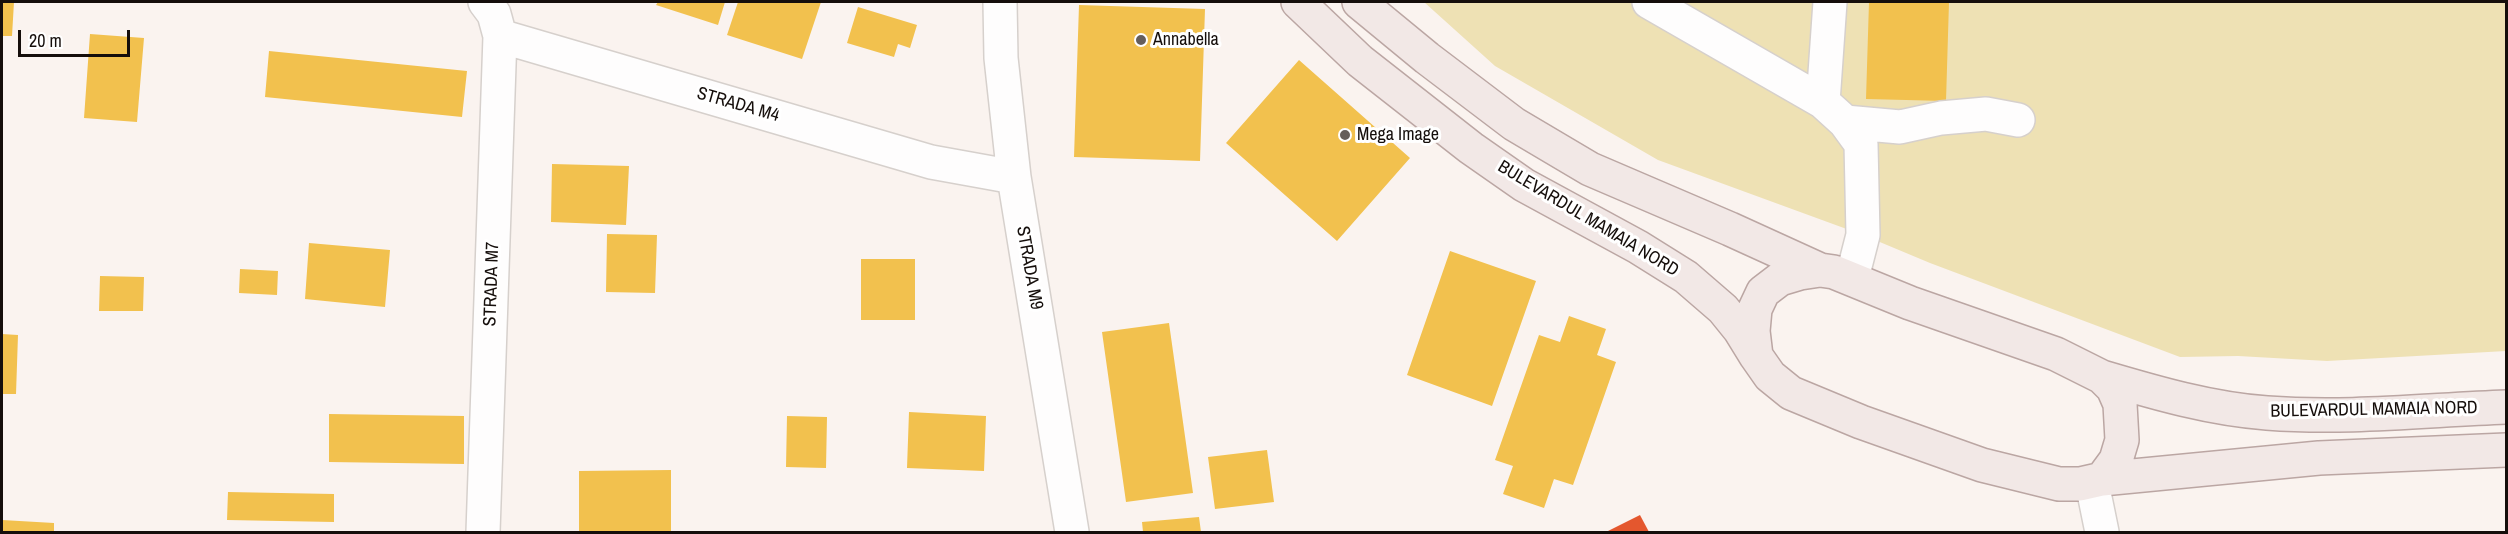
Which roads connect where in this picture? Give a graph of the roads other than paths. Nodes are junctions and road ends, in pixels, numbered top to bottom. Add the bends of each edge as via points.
1 (485, 2) edge
2 (1000, 2) edge
3 (1298, 2) edge
4 (1359, 2) edge
5 (1649, 2) edge
6 (1830, 2) edge
7 (500, 36) junction
8 (1834, 112) junction
9 (2018, 120) dead end
10 (1014, 177) junction
11 (1820, 270) junction
12 (1852, 278) junction
13 (1756, 356) junction
14 (2102, 377) junction
15 (2506, 407) edge
16 (2506, 450) edge
17 (2097, 481) junction
18 (483, 532) edge
19 (1072, 532) edge
20 (2102, 532) edge

1 - 7 street via 494,14
2 - 10 street, STRADA M9 via 1001,58
3 - 13 main road, BULEVARDUL MAMAIA NORD via 1360,61 1480,154 1524,185 1686,278 1723,309
4 - 11 main road via 1514,124 1590,170
5 - 8 street
6 - 8 street
7 - 10 street, STRADA M4 via 931,162
7 - 18 street, STRADA M7
8 - 9 street via 1900,128 1941,118 1986,114
8 - 12 street via 1861,144 1863,235
10 - 19 street, STRADA M9
11 - 12 main road, BULEVARDUL MAMAIA NORD
11 - 13 main road via 1780,279 1763,292 1755,309
12 - 14 main road, BULEVARDUL MAMAIA NORD via 1910,303 2056,354
13 - 17 main road, BULEVARDUL MAMAIA NORD via 1770,376 1791,393 1861,422 2026,477 2059,484
14 - 15 main road, BULEVARDUL MAMAIA NORD via 2217,407 2268,413
14 - 17 main road via 2113,388 2120,404 2122,440 2116,460
16 - 17 main road via 2319,458
17 - 20 street

